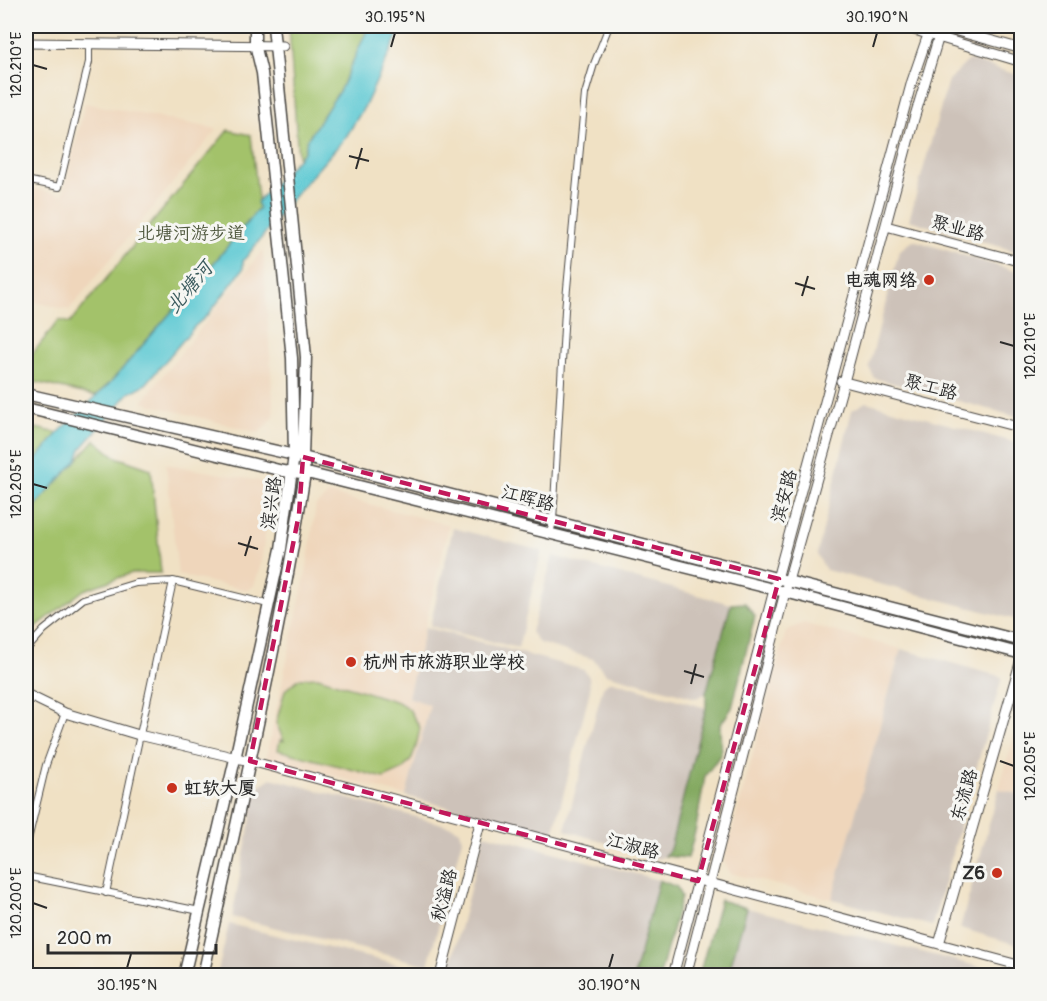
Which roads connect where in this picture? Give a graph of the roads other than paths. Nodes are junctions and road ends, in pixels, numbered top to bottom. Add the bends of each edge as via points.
1 (255, 26) edge
2 (273, 26) edge
3 (609, 26) edge
4 (902, 26) edge
5 (936, 29) edge
6 (26, 43) edge
7 (89, 43) junction
8 (255, 44) junction
9 (279, 46) junction
10 (1022, 50) edge
11 (1022, 62) edge
12 (26, 180) edge
13 (886, 226) junction
14 (1022, 262) edge
15 (832, 379) junction
16 (844, 381) junction
17 (26, 394) edge
18 (26, 408) edge
19 (1022, 428) edge
20 (299, 456) junction
21 (292, 472) junction
22 (305, 473) junction
23 (553, 521) junction
24 (550, 534) junction
25 (784, 579) junction
26 (173, 581) junction
27 (780, 591) junction
28 (268, 604) junction
29 (1022, 641) edge
30 (26, 650) edge
31 (1022, 655) edge
32 (26, 694) edge
33 (65, 713) junction
34 (139, 735) junction
35 (235, 759) junction
36 (250, 761) junction
37 (480, 823) junction
38 (26, 848) edge
39 (26, 876) edge
40 (698, 880) junction
41 (711, 883) junction
42 (106, 893) junction
43 (200, 911) junction
44 (939, 944) junction
45 (1022, 966) edge
46 (184, 975) edge
47 (203, 975) edge
48 (440, 975) edge
49 (673, 975) edge
50 (686, 975) edge

1 - 8 main road, 滨兴路
2 - 9 main road, 滨兴路
3 - 23 street via 585,94 565,310
4 - 5 main road
5 - 10 main road
5 - 11 main road
5 - 13 main road, 滨安路
5 - 15 main road, 滨安路 via 909,91
6 - 7 main road
7 - 8 main road
7 - 12 street via 89,62 59,187
8 - 9 main road
8 - 20 main road, 滨兴路 via 262,73
9 - 20 main road, 滨兴路 via 277,72 306,357
13 - 14 main road, 聚业路
13 - 16 main road, 滨安路
15 - 16 main road, 聚工路
15 - 25 main road, 滨安路
16 - 19 main road, 聚工路
16 - 25 main road, 滨安路
17 - 20 main road, 江晖路
18 - 21 main road, 江晖路
20 - 21 main road, 滨兴路
20 - 22 main road, 滨兴路
20 - 23 main road, 江晖路
21 - 22 main road, 江晖路
21 - 28 main road, 滨兴路
22 - 24 main road, 江晖路
22 - 36 main road, 滨兴路
23 - 24 street
23 - 25 main road, 江晖路
24 - 27 main road, 江晖路
25 - 27 main road, 滨安路
25 - 29 main road, 江晖路
26 - 28 street
26 - 30 street via 136,583 83,599
26 - 34 street
27 - 31 main road, 江晖路
27 - 40 main road, 滨安路
27 - 41 main road, 滨安路
28 - 35 main road, 滨兴路
31 - 44 main road, 东流路
32 - 33 main road, 江淑路
33 - 34 main road, 江淑路
33 - 38 street via 46,765
34 - 35 main road, 江淑路
34 - 42 street
35 - 36 main road, 江淑路
35 - 43 main road, 滨兴路
36 - 37 main road, 江淑路
36 - 47 main road, 滨兴路
37 - 40 main road, 江淑路
37 - 48 main road, 秋溢路
39 - 42 street
40 - 41 main road, 江淑路
40 - 49 main road, 滨安路
41 - 44 main road, 江淑路
41 - 50 main road, 滨安路
42 - 43 street
43 - 46 main road, 滨兴路
44 - 45 main road, 江淑路

